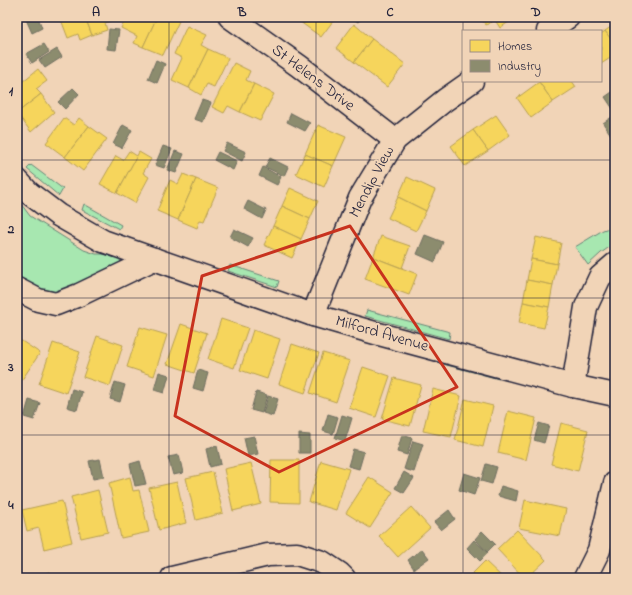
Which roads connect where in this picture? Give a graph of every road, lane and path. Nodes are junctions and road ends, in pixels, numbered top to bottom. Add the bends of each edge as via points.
1 (230, 17) edge
2 (471, 82) edge
3 (395, 140) junction
4 (17, 180) edge
5 (154, 259) junction
6 (615, 264) edge
7 (17, 289) edge
8 (313, 314) junction
9 (574, 386) junction
10 (615, 395) edge
11 (615, 483) edge
12 (172, 578) edge
13 (344, 578) edge
14 (585, 578) edge

1 - 3 street, St Helens Drive via 300,66
2 - 3 street, Mendip View
3 - 8 street, Mendip View via 360,198
4 - 5 street, Milford Avenue via 29,193 58,215 103,241
5 - 7 street via 56,304 38,300
5 - 8 street, Milford Avenue
6 - 9 street via 600,277 586,307
8 - 9 street, Milford Avenue via 382,336
9 - 10 street, Milford Avenue
11 - 14 street via 599,550
12 - 13 street via 268,555 297,554 322,562

